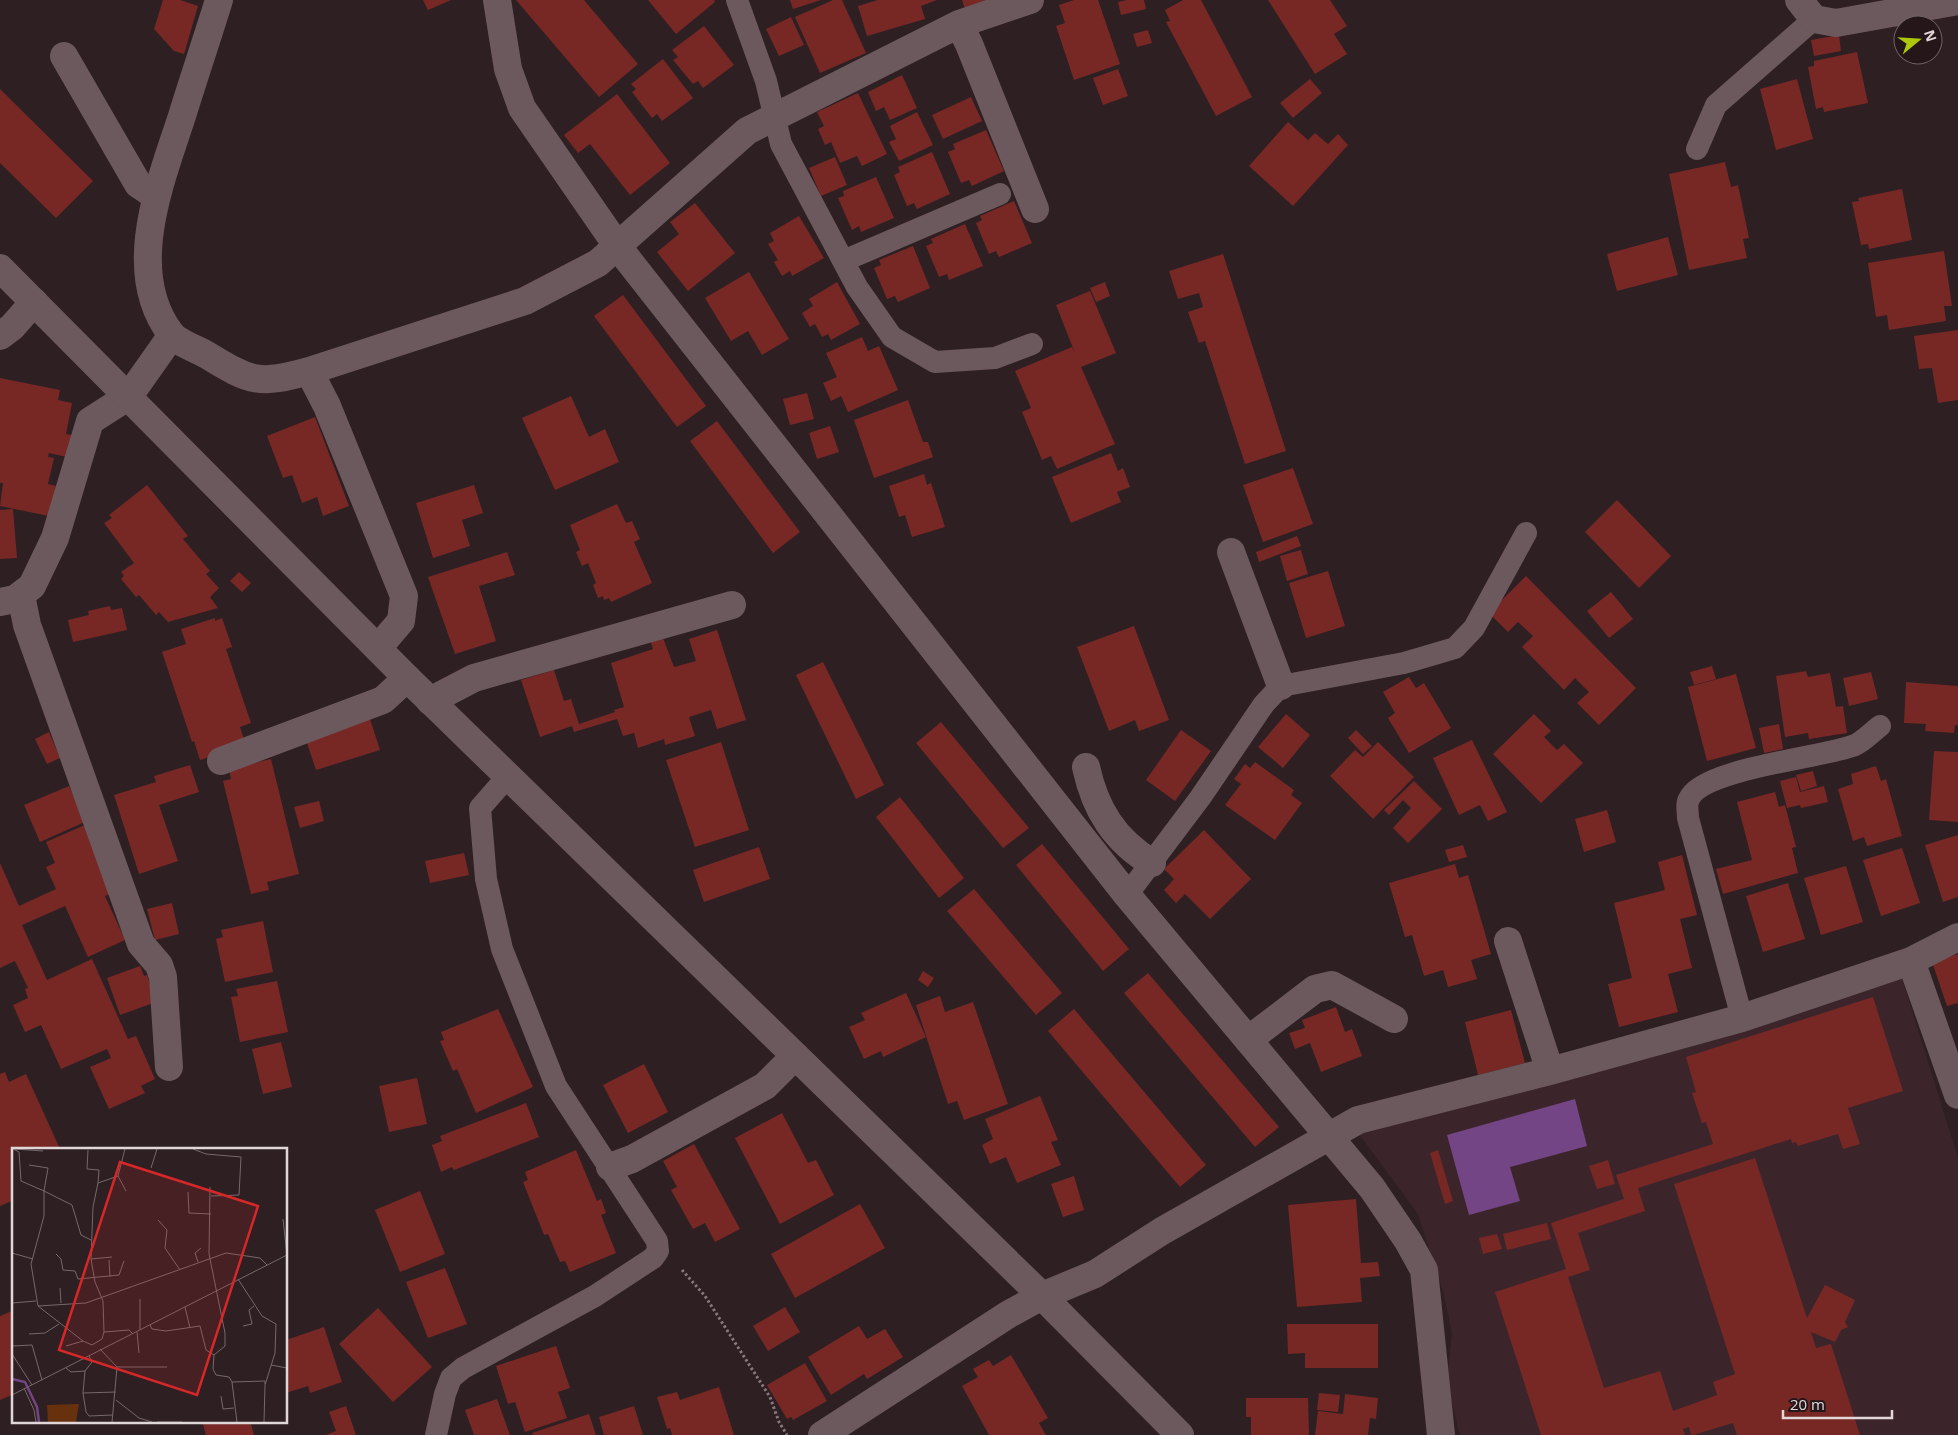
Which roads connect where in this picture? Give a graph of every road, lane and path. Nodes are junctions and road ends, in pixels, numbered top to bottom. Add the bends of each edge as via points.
1 (219, 0) edge
2 (497, 0) edge
3 (737, 0) edge
4 (1030, 0) edge
5 (1958, 1) edge
6 (1806, 10) edge
7 (958, 24) junction
8 (64, 56) dead end
9 (773, 118) junction
10 (1697, 149) dead end
11 (1000, 194) dead end
12 (156, 196) junction
13 (1035, 209) dead end
14 (618, 247) junction
15 (843, 261) junction
16 (0, 268) edge
17 (34, 302) junction
18 (172, 335) junction
19 (0, 336) edge
20 (1032, 344) dead end
21 (310, 372) junction
22 (128, 396) junction
23 (1526, 532) dead end
24 (1231, 552) dead end
25 (10, 598) edge
26 (732, 605) dead end
27 (378, 648) junction
28 (407, 678) junction
29 (1281, 686) junction
30 (430, 701) junction
31 (1880, 726) dead end
32 (221, 761) dead end
33 (1086, 767) dead end
34 (508, 776) junction
35 (1152, 863) junction
36 (1127, 895) junction
37 (1958, 937) edge
38 (1508, 941) dead end
39 (1911, 961) junction
40 (1742, 1018) junction
41 (1394, 1019) dead end
42 (1248, 1040) junction
43 (795, 1056) junction
44 (169, 1066) dead end
45 (1550, 1071) junction
46 (1958, 1095) edge
47 (1327, 1136) junction
48 (610, 1166) junction
49 (658, 1251) junction
50 (1042, 1296) junction
51 (436, 1435) edge
52 (787, 1435) edge
53 (822, 1435) edge
54 (1180, 1435) edge
55 (1441, 1435) edge

1 - 12 street
2 - 14 street via 508,69 522,108
3 - 9 lane via 766,82
4 - 7 street
5 - 6 street via 1836,22
6 - 10 lane via 1716,105
7 - 9 street
7 - 13 street
8 - 12 street via 138,184
9 - 14 street via 747,131
9 - 15 lane via 781,144
11 - 15 lane
12 - 18 street via 148,253 152,298
14 - 21 street via 598,263 525,301
14 - 36 street
15 - 20 lane via 892,337 935,362 995,358
16 - 17 street
17 - 19 street
17 - 22 street
18 - 21 street via 253,380 280,380
18 - 22 street
21 - 27 street via 327,406 404,596 401,621
22 - 25 street via 90,421 55,538 32,586
22 - 27 street
23 - 29 lane via 1474,628 1455,648 1404,663
24 - 29 street
25 - 44 street via 27,625 141,944 159,965 164,978
26 - 30 street via 474,678
27 - 28 street
28 - 30 street
28 - 32 street via 383,700
29 - 35 lane via 1264,704
30 - 34 street
31 - 40 lane via 1858,744 1841,750 1712,780 1688,799 1688,818
33 - 35 street via 1101,813 1133,852
34 - 43 street
34 - 48 lane via 480,808 486,879 502,949 556,1086
35 - 36 lane
36 - 42 street
37 - 39 street
38 - 45 street
39 - 40 street
39 - 46 street
40 - 45 street
41 - 42 street via 1332,985 1315,989
42 - 47 street
43 - 48 street via 765,1086 632,1159
43 - 50 street
45 - 47 street via 1358,1120
47 - 50 street via 1162,1231 1095,1274
47 - 55 street via 1372,1188 1424,1270
48 - 49 lane via 657,1241
49 - 51 lane via 653,1258 595,1296 463,1368 451,1378
49 - 52 path via 684,1272 705,1296 770,1397
50 - 53 street
50 - 54 street

